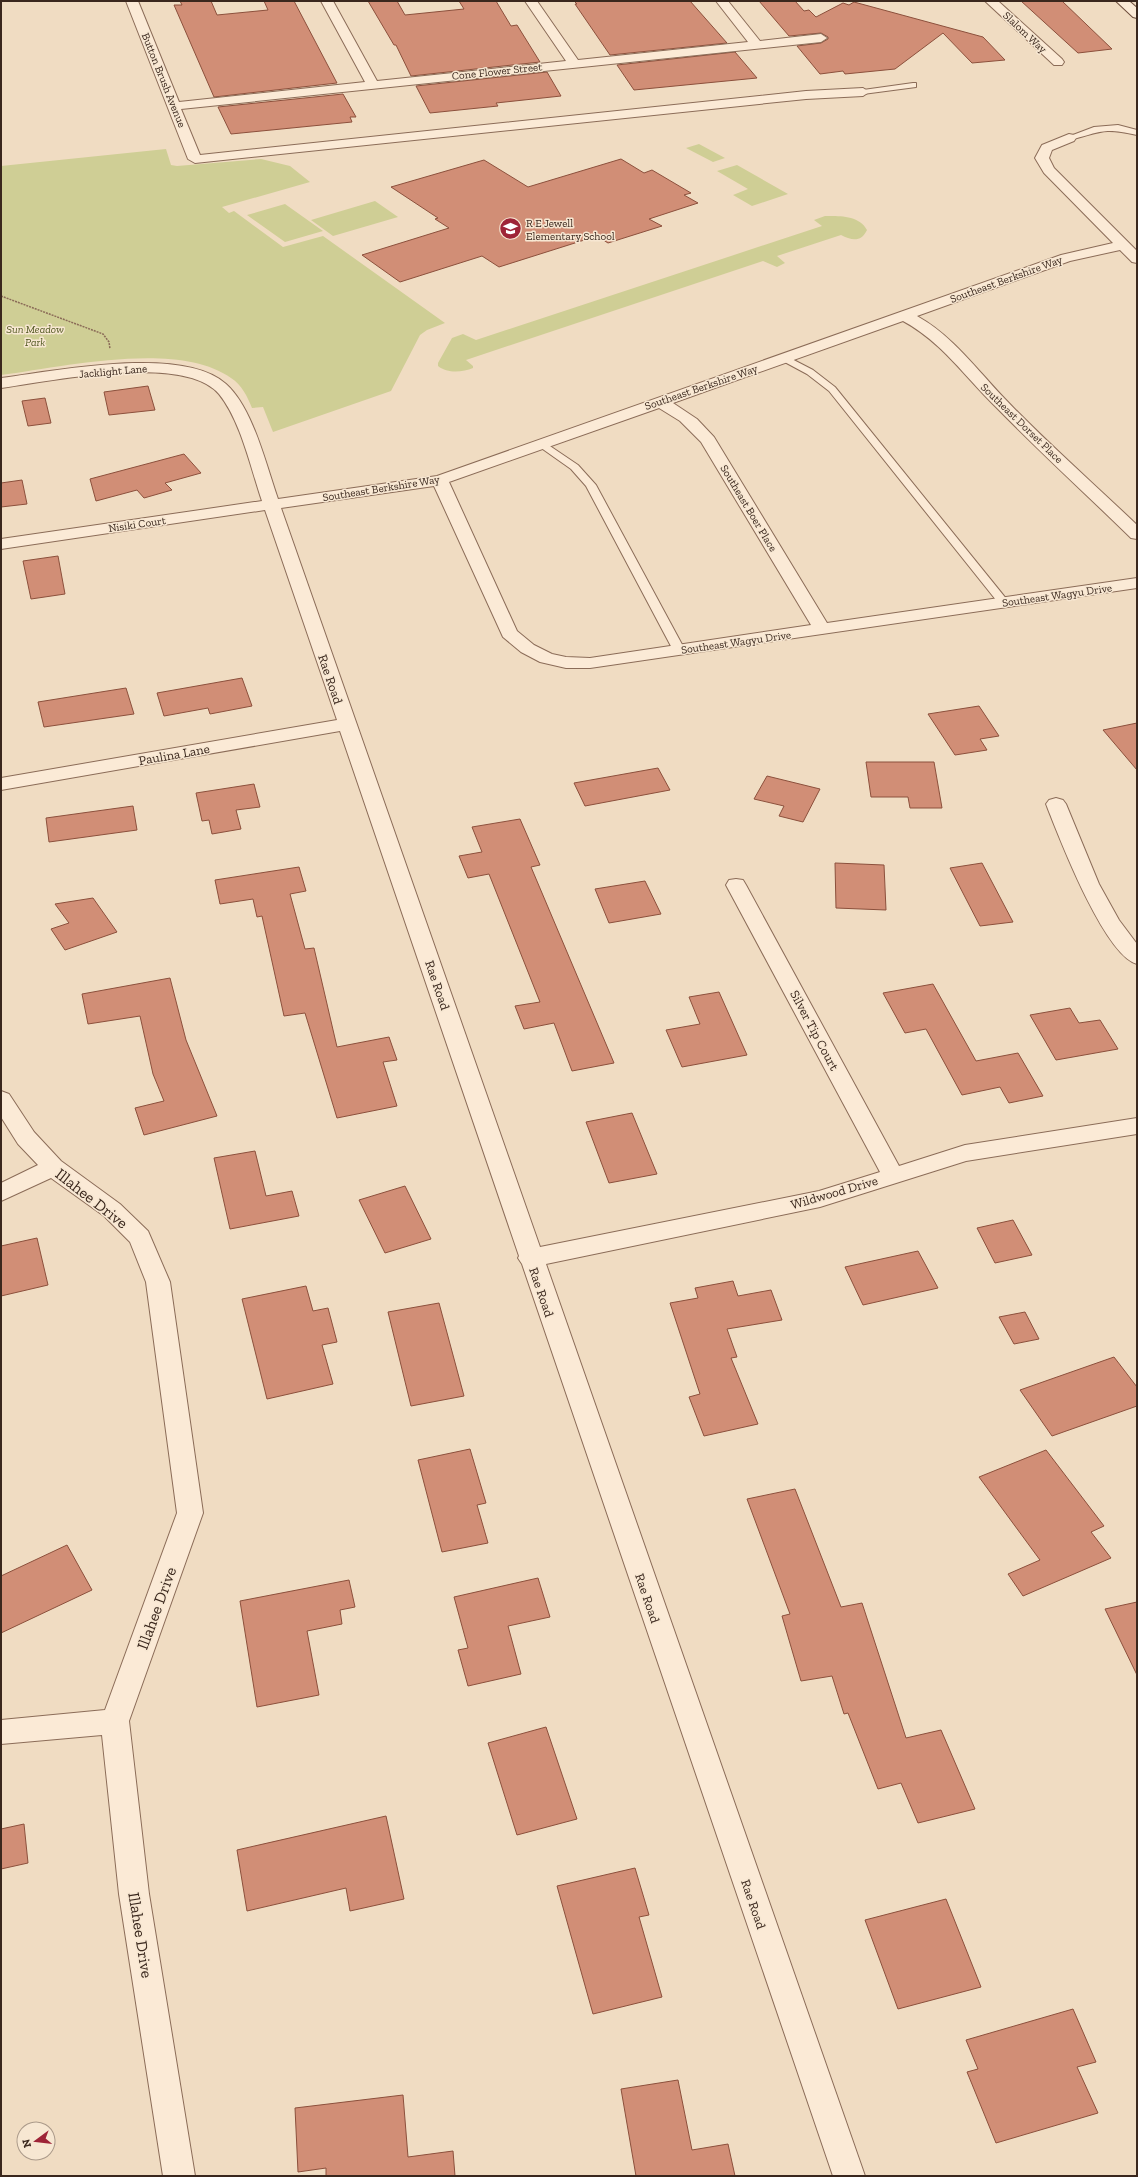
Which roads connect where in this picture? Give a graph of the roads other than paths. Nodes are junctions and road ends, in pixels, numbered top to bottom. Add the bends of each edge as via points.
1 (132, 1) edge
2 (327, 1) edge
3 (531, 1) edge
4 (722, 1) edge
5 (992, 1) edge
6 (1122, 1) edge
7 (1137, 14) edge
8 (821, 38) dead end
9 (757, 45) junction
10 (1058, 62) dead end
11 (574, 63) junction
12 (372, 84) junction
13 (913, 85) dead end
14 (863, 92) joint
15 (174, 106) junction
16 (1137, 133) edge
17 (1069, 138) joint
18 (1123, 245) junction
19 (1137, 259) edge
20 (904, 315) junction
21 (784, 358) junction
22 (1, 383) edge
23 (660, 402) junction
24 (236, 407) joint
25 (541, 443) junction
26 (440, 480) junction
27 (272, 505) junction
28 (1137, 534) edge
29 (1, 544) edge
30 (1137, 583) edge
31 (1004, 603) junction
32 (822, 629) junction
33 (679, 650) junction
34 (347, 724) junction
35 (1, 784) edge
36 (1056, 804) dead end
37 (736, 885) dead end
38 (1137, 957) edge
39 (1, 1100) edge
40 (1137, 1126) edge
41 (52, 1167) junction
42 (893, 1175) junction
43 (1, 1193) edge
44 (530, 1258) junction
45 (115, 1721) junction
46 (1, 1732) edge
47 (179, 2176) edge
48 (849, 2176) edge

1 - 15 street, Button Brush Avenue
2 - 12 street
3 - 11 street
4 - 9 street
5 - 10 street, Slalom Way
6 - 7 street
8 - 9 street, Cone Flower Street
9 - 11 street, Cone Flower Street
11 - 12 street, Cone Flower Street
12 - 15 street, Cone Flower Street
13 - 14 lane
14 - 15 street, Button Brush Avenue via 806,94 195,159
16 - 17 lane via 1110,126
17 - 18 street via 1047,148 1042,158 1049,170
18 - 19 street
18 - 20 street, Southeast Berkshire Way via 1066,258
20 - 21 street, Southeast Berkshire Way
20 - 28 street, Southeast Dorset Place via 924,326 949,347 1000,403
21 - 23 street, Southeast Berkshire Way
21 - 31 lane via 823,380 832,389
22 - 24 street, Jacklight Lane via 114,369 157,367 202,376 219,386
23 - 25 street, Southeast Berkshire Way
23 - 32 street, Southeast Boer Place via 697,425 708,440
24 - 27 street, Rae Road
25 - 26 street, Southeast Berkshire Way
25 - 33 lane via 584,474
26 - 27 street, Southeast Berkshire Way
26 - 33 street, Southeast Wagyu Drive via 509,633 523,647 541,657 565,664 590,663
27 - 29 street, Nisiki Court
27 - 34 street, Rae Road
30 - 31 street, Southeast Wagyu Drive
31 - 32 street, Southeast Wagyu Drive
32 - 33 street, Southeast Wagyu Drive
34 - 35 street, Paulina Lane
34 - 44 street, Rae Road via 410,901
36 - 38 street via 1086,878 1121,940
37 - 42 street, Silver Tip Court
39 - 41 street, Illahee Drive via 26,1138
40 - 42 street, Wildwood Drive via 965,1153
41 - 43 street
41 - 45 street, Illahee Drive via 112,1210 140,1237 158,1282 190,1513
42 - 44 street, Wildwood Drive via 820,1199
44 - 48 street, Rae Road
45 - 46 street
45 - 47 street, Illahee Drive via 134,1894

